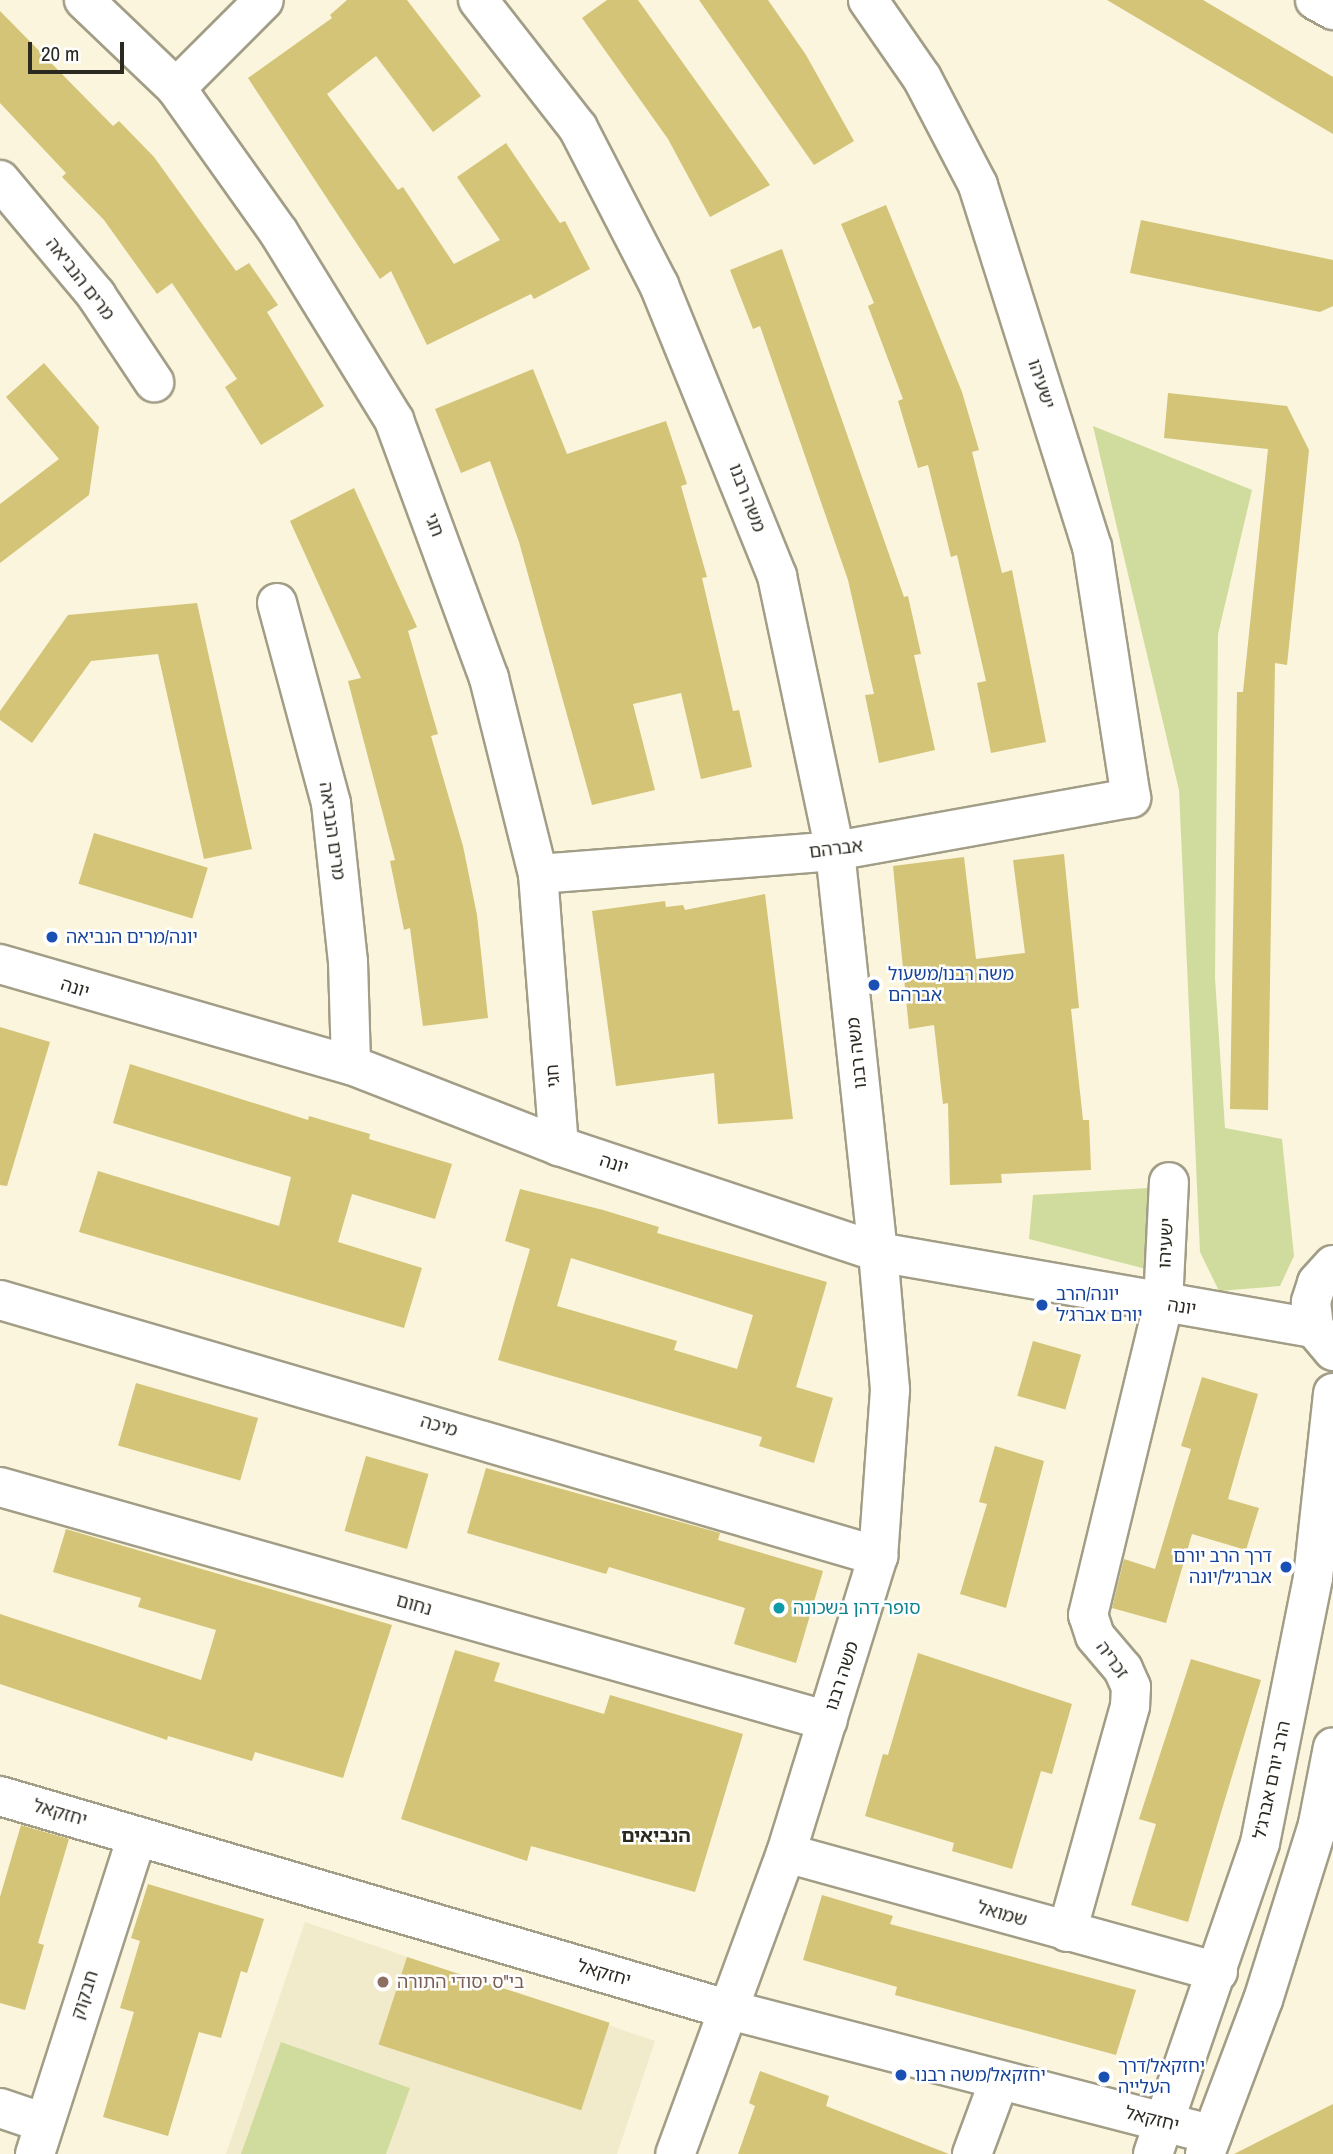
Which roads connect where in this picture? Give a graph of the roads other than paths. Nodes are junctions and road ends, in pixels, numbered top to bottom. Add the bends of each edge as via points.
1 (83, 0) edge
2 (264, 0) edge
3 (478, 0) edge
4 (868, 0) edge
5 (1315, 0) edge
6 (1333, 10) edge
7 (176, 88) junction
8 (0, 180) edge
9 (154, 382) dead end
10 (277, 603) dead end
11 (1131, 798) joint
12 (835, 851) junction
13 (538, 874) junction
14 (0, 964) edge
15 (351, 1065) junction
16 (559, 1146) junction
17 (1169, 1182) dead end
18 (878, 1252) junction
19 (1325, 1274) edge
20 (0, 1300) edge
21 (1163, 1304) junction
22 (1240, 1316) junction
23 (1324, 1340) edge
24 (1333, 1393) edge
25 (0, 1487) edge
26 (878, 1556) junction
27 (828, 1721) junction
28 (1333, 1747) edge
29 (0, 1796) edge
30 (137, 1836) junction
31 (786, 1853) junction
32 (1067, 1932) junction
33 (1219, 1972) junction
34 (730, 2010) junction
35 (999, 2081) junction
36 (0, 2108) edge
37 (1158, 2138) edge
38 (39, 2139) edge
39 (1208, 2144) edge
40 (675, 2154) edge
41 (972, 2154) edge

1 - 7 street, חגי
2 - 7 street
3 - 12 street, משה רבנו via 578,128 659,285 714,411 777,576
4 - 11 street, ישעיהו via 922,78 978,185 1092,547
5 - 6 street
7 - 13 street, חגי via 279,233 394,420 489,678
8 - 9 street, מרים הנביאה via 96,295
10 - 15 street, מרים הנביאה via 331,803 348,962
11 - 12 street, אברהם
12 - 13 street, אברהם
12 - 18 street, משה רבנו
13 - 16 street, חגי
14 - 15 street, יונה
15 - 16 street, יונה
16 - 18 street, יונה
17 - 21 street, ישעיהו
18 - 21 street, יונה
18 - 26 street, משה רבנו via 890,1390
19 - 22 street, יונה via 1280,1307
19 - 23 street via 1311,1302
20 - 26 street, מיכה
21 - 22 street, יונה
21 - 32 street, זכריה via 1088,1615 1095,1636 1123,1669 1131,1687 1130,1706
22 - 23 street, יונה
24 - 33 street, הרב יורם אברג'ל via 1313,1578 1275,1775
25 - 27 street, נחום
26 - 27 street, משה רבנו
27 - 31 street, משה רבנו
28 - 39 street via 1318,1825 1263,2000
29 - 30 street, יחזקאל
30 - 34 street, יחזקאל
30 - 38 street, חבקוק
31 - 32 street, שמואל
31 - 34 street, משה רבנו
32 - 33 street, שמואל
33 - 37 street, הרב יורם אברג'ל
34 - 35 street, יחזקאל
34 - 40 street, משה רבנו
35 - 37 street, יחזקאל
35 - 41 street
36 - 38 street
37 - 39 street, יחזקאל

